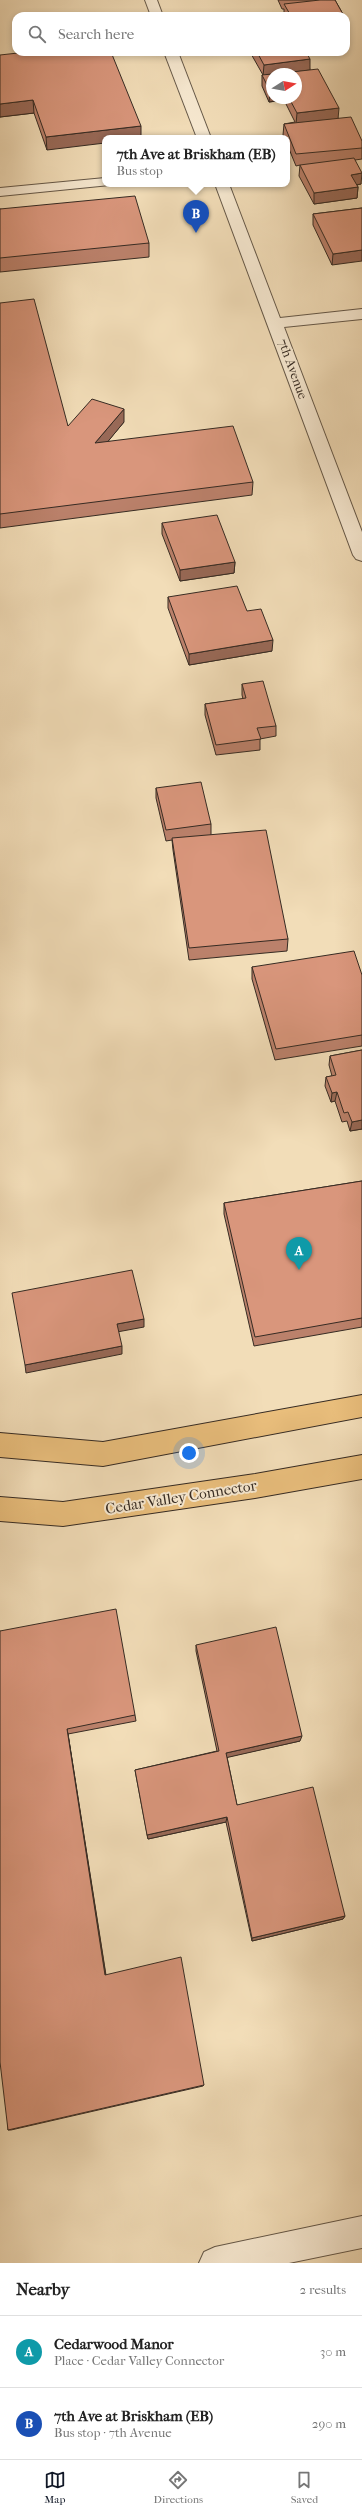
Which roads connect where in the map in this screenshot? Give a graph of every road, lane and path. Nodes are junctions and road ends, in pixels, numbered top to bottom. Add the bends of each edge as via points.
1 (151, 0) edge
2 (156, 12) edge
3 (173, 56) edge
4 (203, 135) edge
5 (102, 182) edge
6 (223, 187) edge
7 (0, 192) edge
8 (362, 314) edge
9 (276, 323) junction
10 (362, 554) edge
11 (362, 1406) edge
12 (0, 1445) edge
13 (362, 1467) edge
14 (0, 1509) edge
15 (362, 2232) edge
16 (215, 2263) edge

1 - 2 street
3 - 4 street
5 - 7 street
6 - 9 street, 7th Avenue
8 - 9 street
9 - 10 street, 7th Avenue
11 - 12 main road via 103,1454
13 - 14 main road, Cedar Valley Connector via 255,1486 63,1514
15 - 16 street

